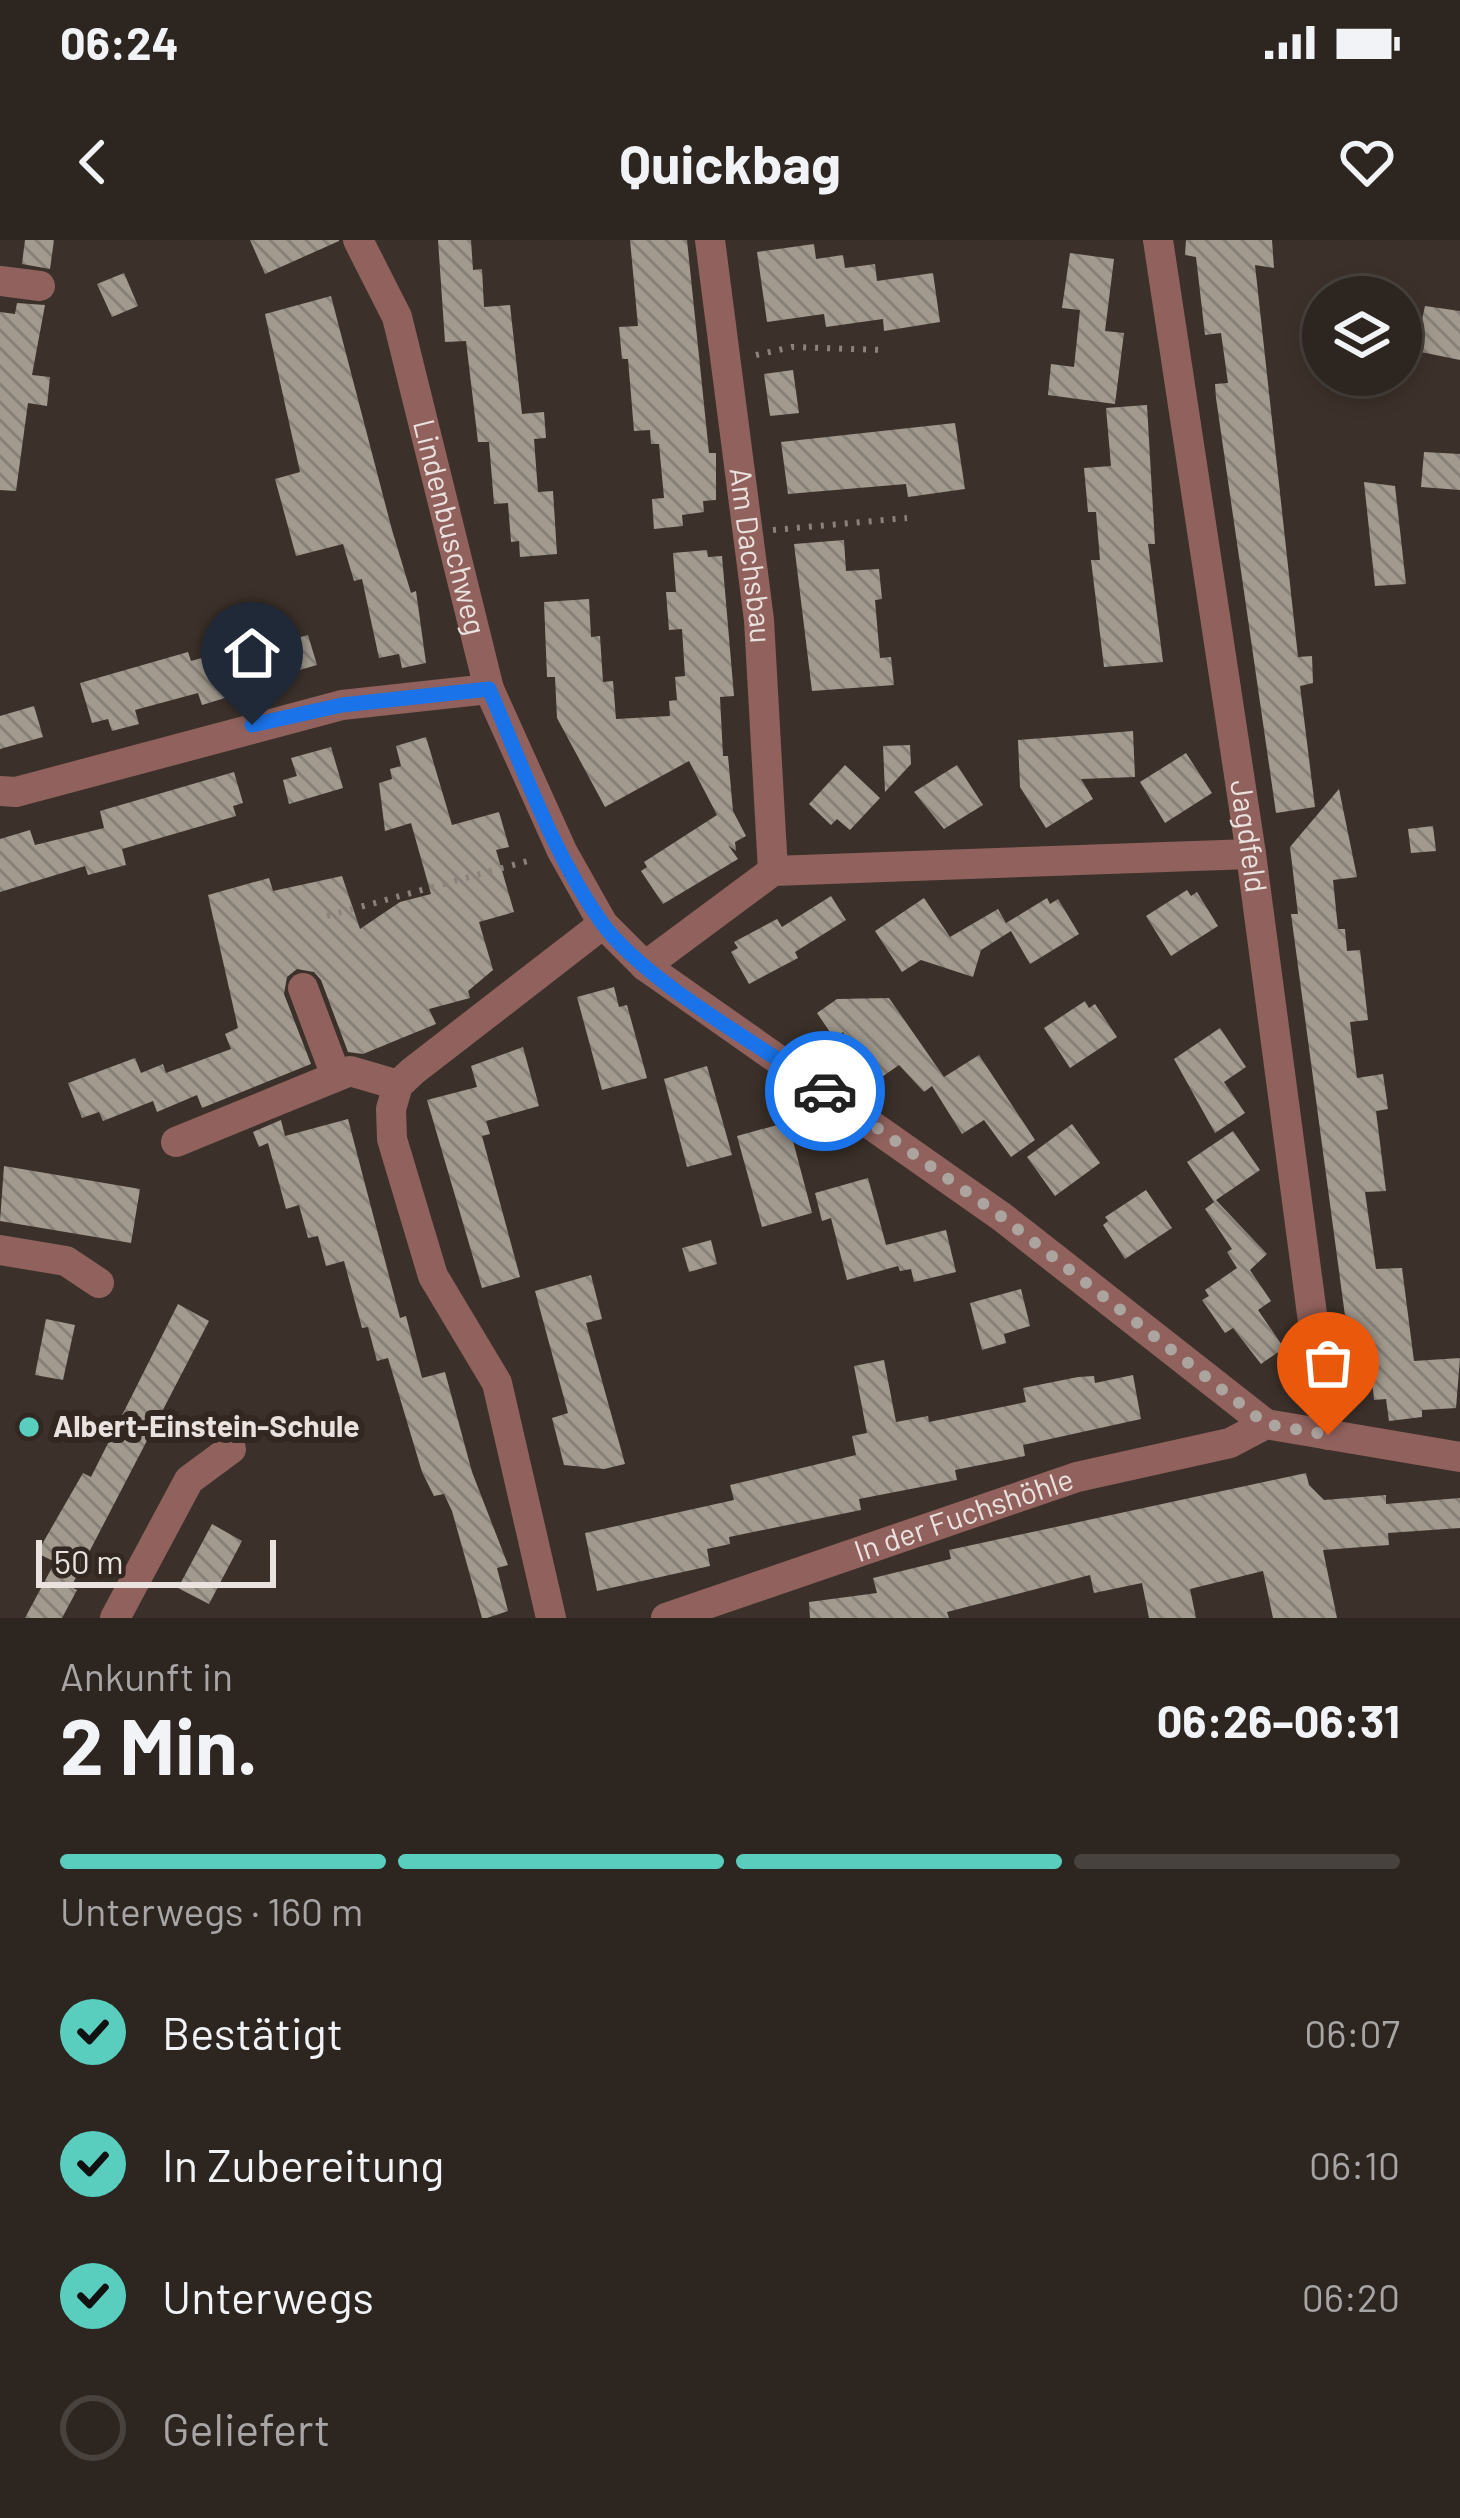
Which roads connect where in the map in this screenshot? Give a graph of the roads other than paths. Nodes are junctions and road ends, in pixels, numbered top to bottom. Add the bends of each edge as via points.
1 (358, 240) edge
2 (710, 240) edge
3 (1158, 240) edge
4 (0, 281) edge
5 (40, 286) dead end
6 (489, 689) junction
7 (0, 791) edge
8 (1251, 854) junction
9 (773, 871) junction
10 (603, 925) junction
11 (645, 966) junction
12 (303, 988) dead end
13 (336, 1076) junction
14 (398, 1085) junction
15 (176, 1142) dead end
16 (0, 1250) edge
17 (99, 1283) dead end
18 (1266, 1424) junction
19 (1328, 1435) junction
20 (231, 1449) dead end
21 (1460, 1457) edge
22 (115, 1618) edge
23 (551, 1618) edge
24 (666, 1618) edge

1 - 6 street, Lindenbuschweg via 397,317
2 - 9 street, Am Dachsbau via 748,532
3 - 8 street, Jagdfeld
4 - 5 street
6 - 7 street via 342,705
6 - 10 street, Lindenbuschweg
8 - 9 street
8 - 19 street, Jagdfeld
9 - 11 street
10 - 11 street, Lindenbuschweg
10 - 14 street
11 - 18 street, Lindenbuschweg via 1002,1217
12 - 13 street
13 - 14 street via 350,1071
13 - 15 street
14 - 23 street via 392,1139 404,1181 433,1276 496,1383
16 - 17 street via 67,1261
18 - 19 street, Lindenbuschweg
18 - 24 street, In der Fuchshöhle via 1230,1443 1077,1477
19 - 21 street, Lindenbuschweg
20 - 22 street via 189,1480

